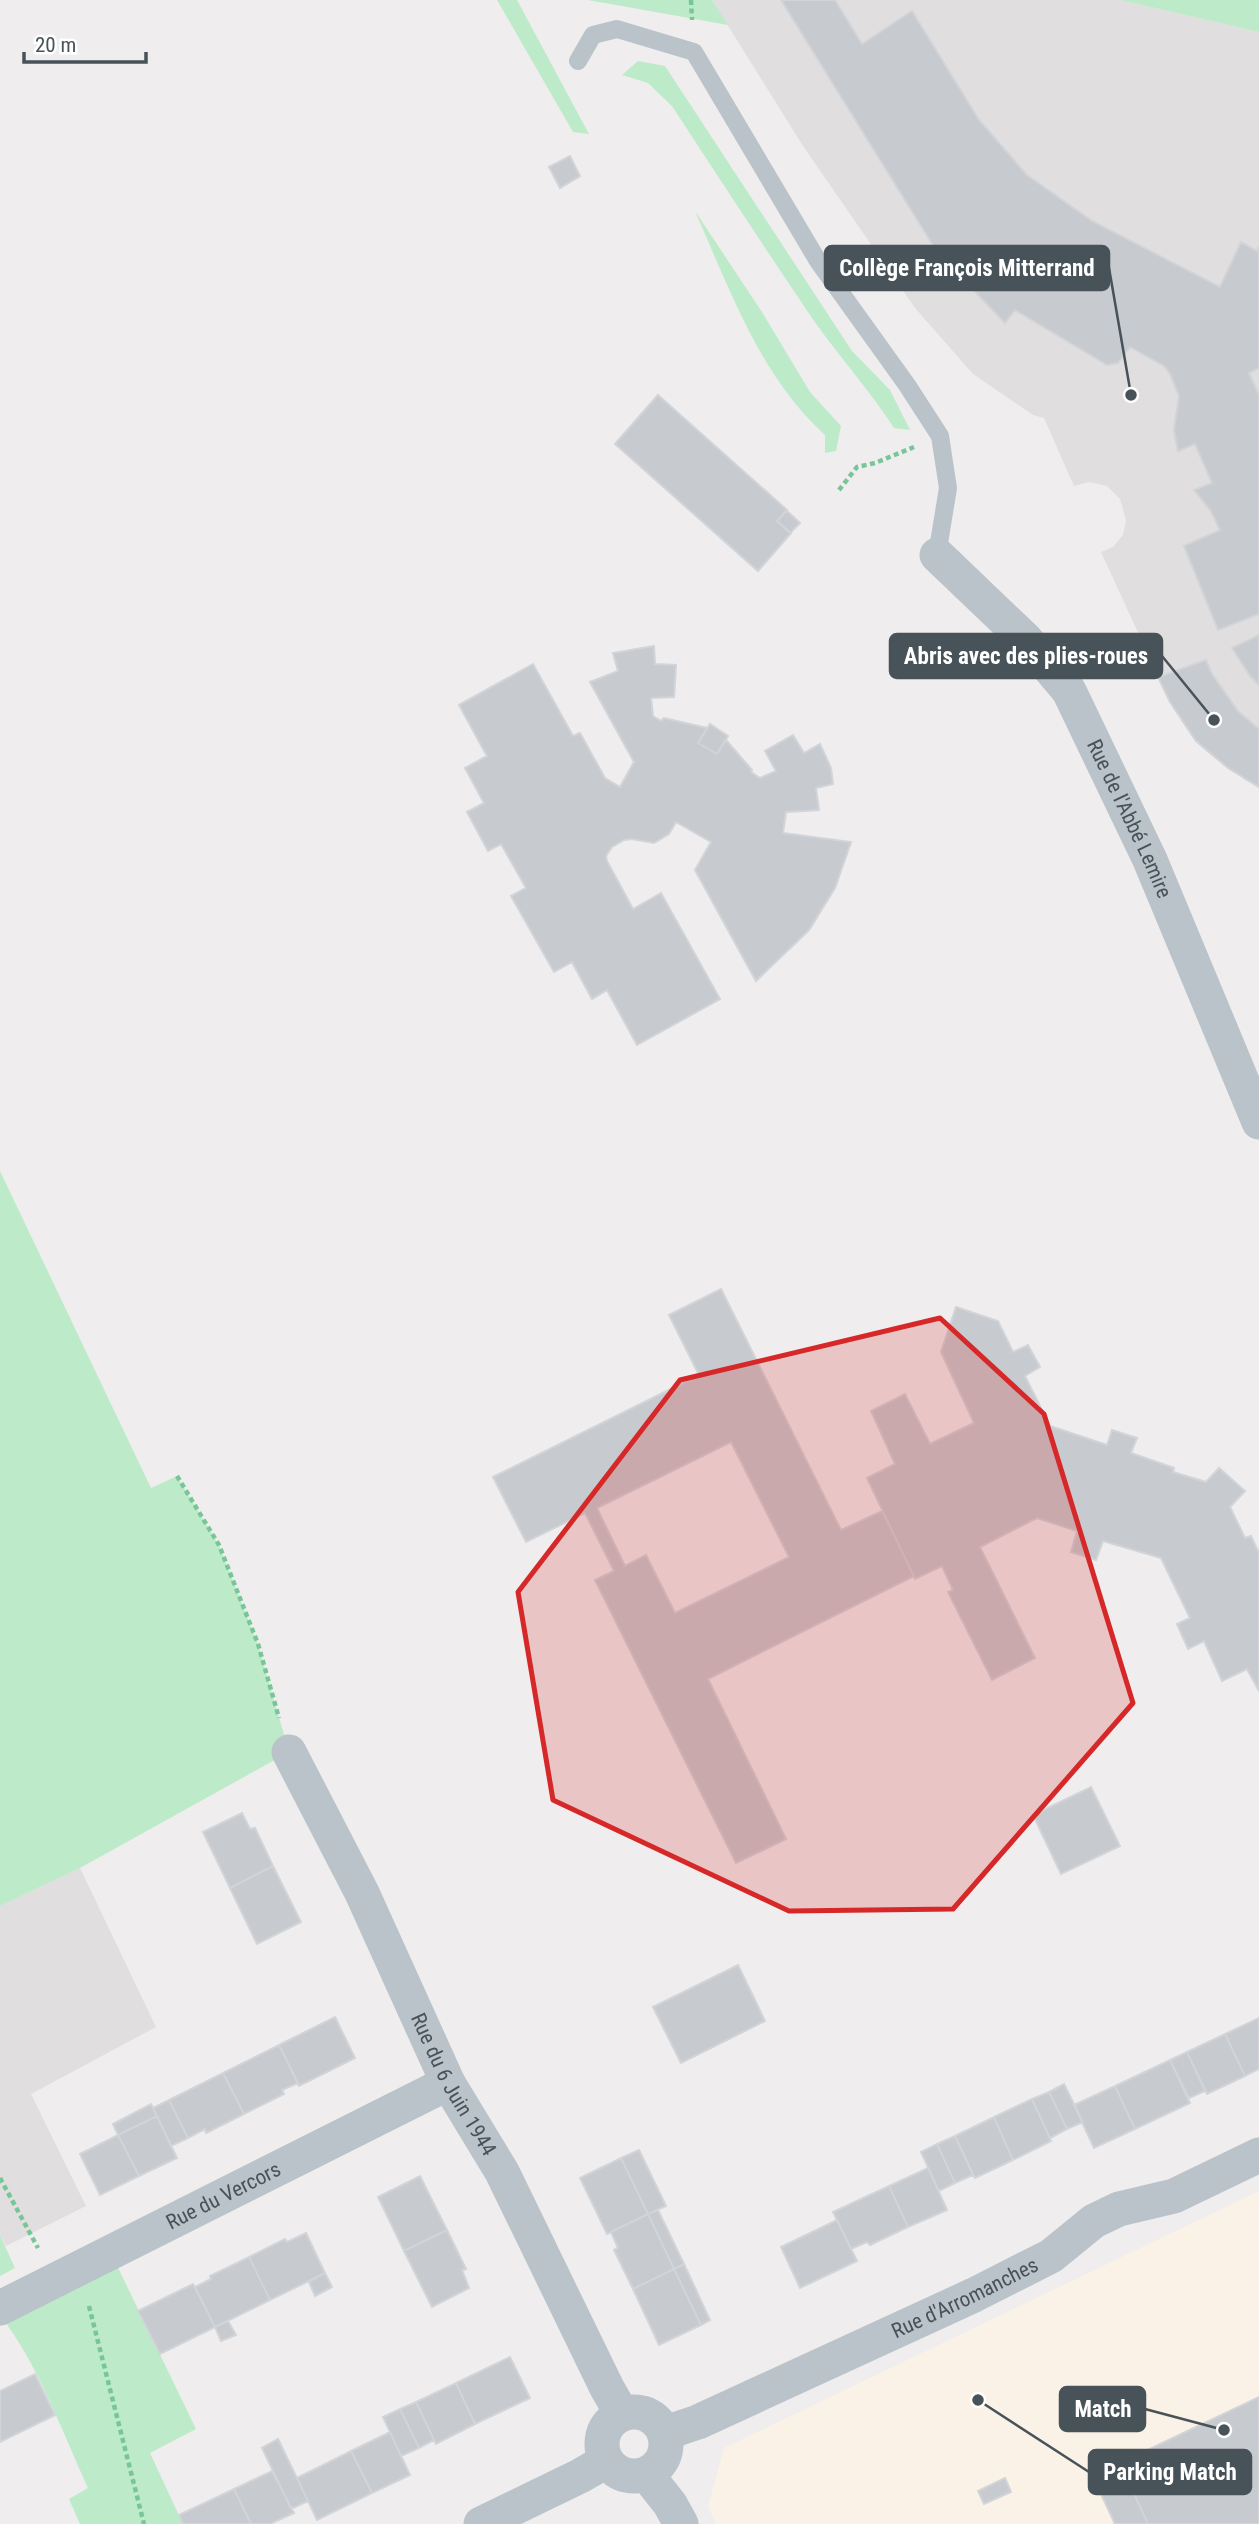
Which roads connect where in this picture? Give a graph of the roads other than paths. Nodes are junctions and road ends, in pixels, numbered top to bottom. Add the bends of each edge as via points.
1 (578, 61) dead end
2 (937, 555) joint
3 (1259, 1122) edge
4 (289, 1752) road end
5 (448, 2083) junction
6 (1259, 2155) edge
7 (0, 2308) edge
8 (622, 2414) junction
9 (665, 2433) junction
10 (606, 2461) junction
11 (647, 2474) junction
12 (481, 2524) edge
13 (681, 2524) edge

1 - 2 lane via 593,34 617,29 694,52 818,261 940,436 948,488
2 - 3 street, Rue de l'Abbé Lemire via 1026,640 1069,691 1160,884
4 - 5 street, Rue du 6 Juin 1944 via 362,1893
5 - 7 street, Rue du Vercors
5 - 8 street, Rue du 6 Juin 1944 via 502,2172
6 - 9 street, Rue d'Arromanches via 1174,2196 1119,2209 1094,2221 1051,2256 974,2295
8 - 9 street via 639,2412 655,2419
8 - 10 street via 607,2426 602,2443
9 - 11 street via 664,2457
10 - 11 street via 631,2477
10 - 12 street
11 - 13 street

